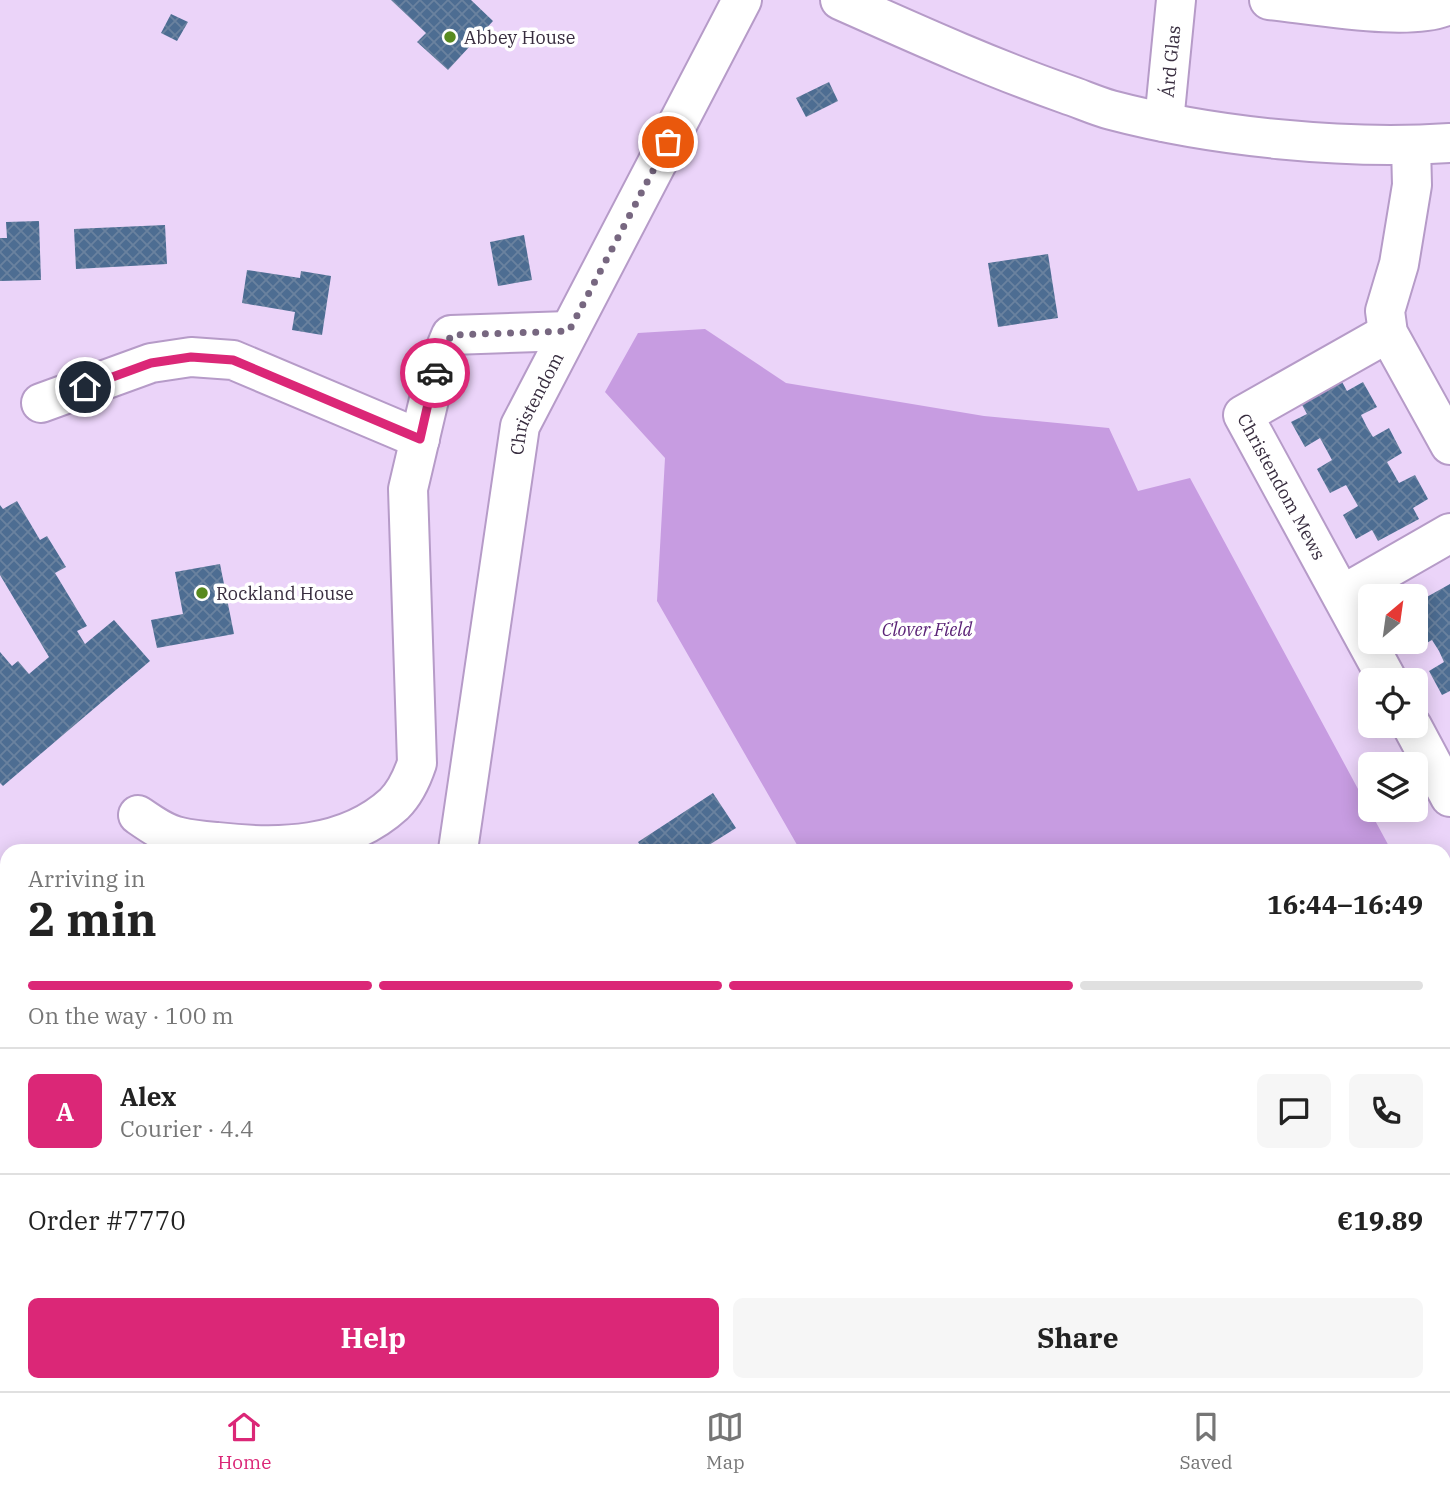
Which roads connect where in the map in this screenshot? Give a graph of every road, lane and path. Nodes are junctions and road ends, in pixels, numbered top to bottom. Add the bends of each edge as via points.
1 (742, 0) edge
2 (839, 0) edge
3 (1176, 0) edge
4 (1269, 0) edge
5 (1450, 4) edge
6 (1164, 122) junction
7 (1450, 143) edge
8 (1411, 146) junction
9 (1386, 322) junction
10 (569, 331) junction
11 (1436, 387) edge
12 (41, 403) dead end
13 (420, 439) junction
14 (1450, 445) edge
15 (1450, 533) edge
16 (1342, 595) junction
17 (1381, 668) edge
18 (1418, 738) edge
19 (1450, 797) edge
20 (138, 815) dead end
21 (178, 844) edge
22 (304, 844) edge
23 (459, 844) edge

1 - 10 street, Christendom
2 - 6 street via 1032,83 1109,110
3 - 6 street, Árd Glas
4 - 5 street via 1407,14
6 - 8 street via 1294,139
7 - 8 street
8 - 9 street via 1412,184
9 - 11 street
9 - 16 street, Christendom Mews via 1244,415
10 - 13 street via 451,335 435,374
10 - 23 street, Christendom via 520,426
11 - 14 street
12 - 13 street via 151,363 191,357 233,360
13 - 22 street via 408,489 417,763 409,785 394,804 335,838
15 - 16 street
16 - 17 street, Christendom Mews
18 - 19 street
20 - 21 street

